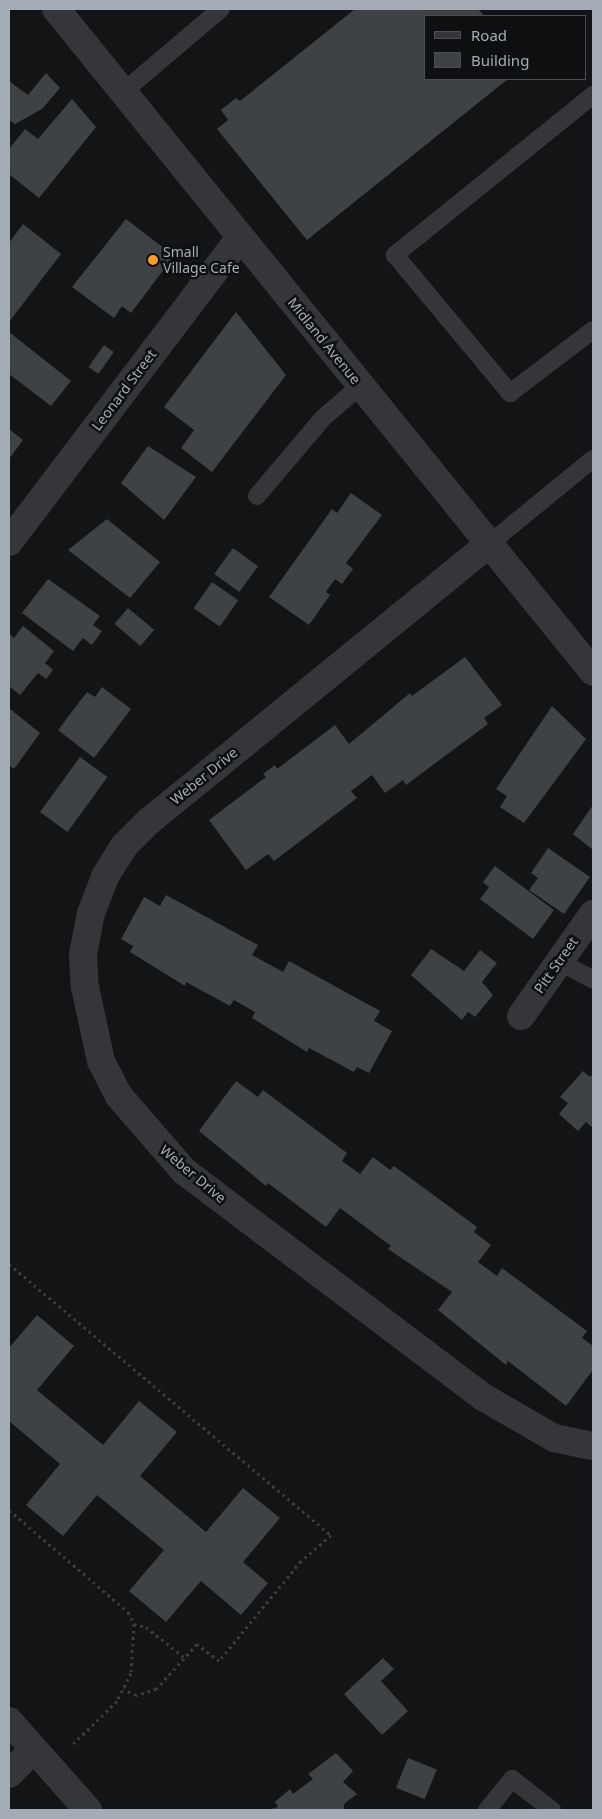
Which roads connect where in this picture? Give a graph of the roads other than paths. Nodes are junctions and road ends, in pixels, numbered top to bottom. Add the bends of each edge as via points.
1 (56, 9) edge
2 (221, 9) edge
3 (123, 92) junction
4 (593, 95) edge
5 (240, 238) junction
6 (593, 330) edge
7 (360, 386) junction
8 (593, 459) edge
9 (257, 496) dead end
10 (9, 542) edge
11 (489, 544) junction
12 (593, 672) edge
13 (593, 914) edge
14 (558, 961) junction
15 (593, 980) edge
16 (521, 1016) dead end
17 (593, 1446) edge
18 (9, 1721) edge
19 (33, 1750) junction
20 (9, 1774) edge
21 (88, 1810) edge
22 (487, 1810) edge
23 (552, 1810) edge

1 - 3 street, Midland Avenue
2 - 3 lane
3 - 5 street, Midland Avenue
4 - 6 lane via 395,255 510,393
5 - 7 street, Midland Avenue
5 - 10 street, Leonard Street
7 - 9 lane via 323,418
7 - 11 street, Midland Avenue
8 - 11 lane
11 - 12 street, Midland Avenue
11 - 17 street, Weber Drive via 150,820 124,846 105,877 91,913 83,954 85,987 101,1061 118,1096 149,1136 184,1171 483,1397 554,1438
13 - 14 street, Pitt Street
14 - 15 lane
14 - 16 street, Pitt Street
18 - 19 street
19 - 20 street
19 - 21 street
22 - 23 lane via 512,1779

